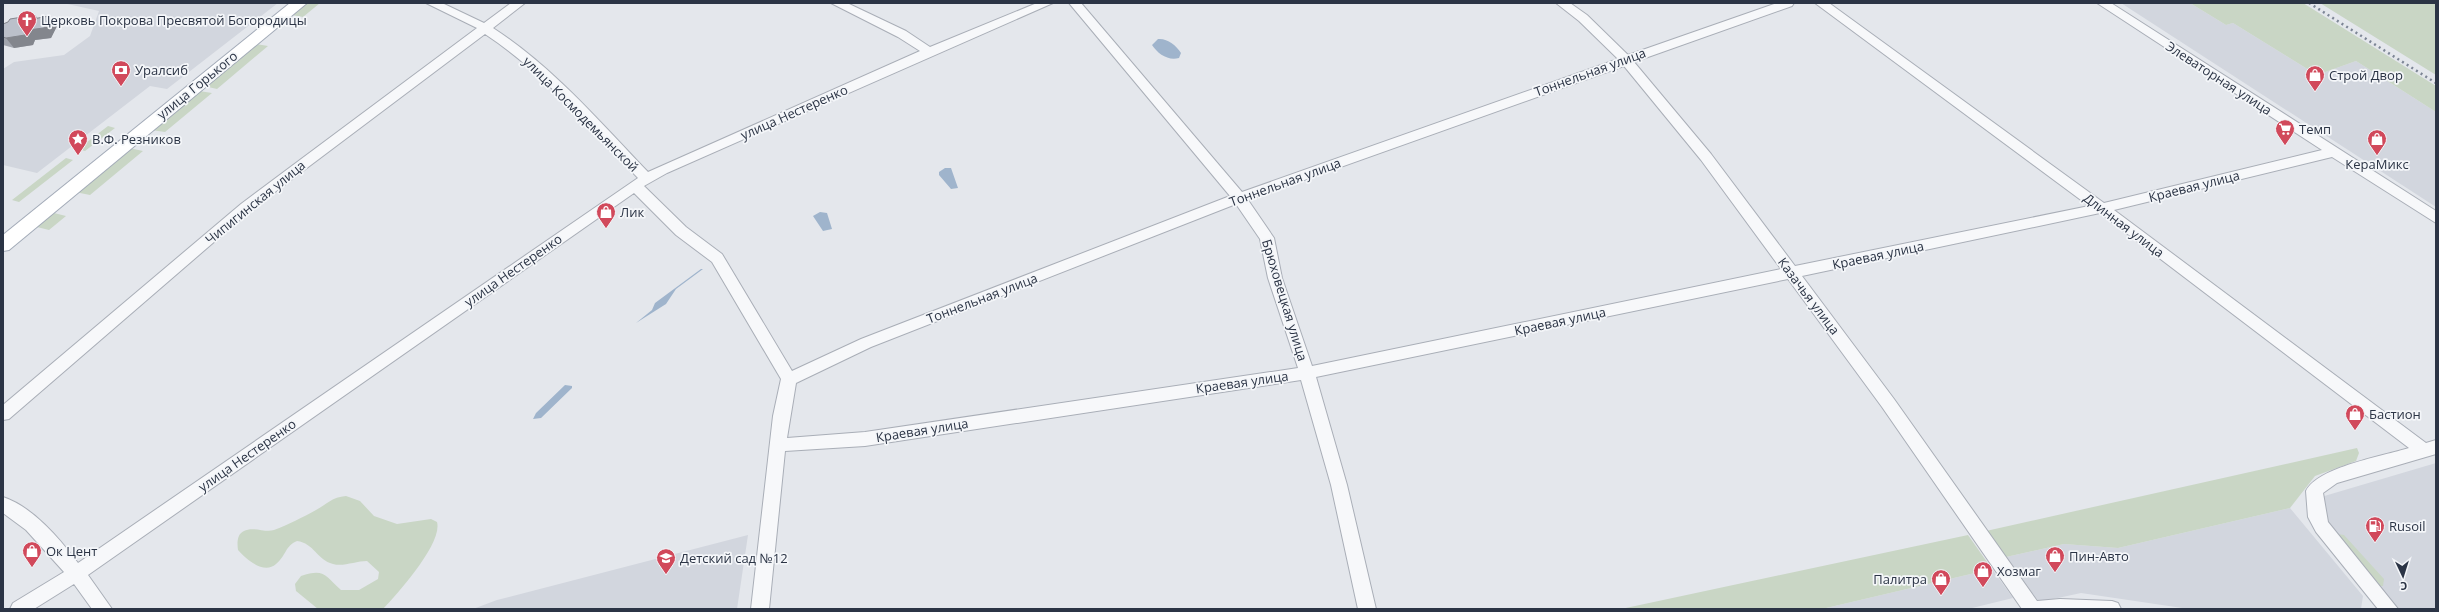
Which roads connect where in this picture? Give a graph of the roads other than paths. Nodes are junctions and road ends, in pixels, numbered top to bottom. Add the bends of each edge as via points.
1 (299, 3) edge
2 (432, 3) edge
3 (519, 3) edge
4 (837, 3) edge
5 (1047, 3) edge
6 (1075, 3) edge
7 (1562, 3) edge
8 (1788, 3) edge
9 (1821, 3) edge
10 (2104, 3) edge
11 (485, 28) junction
12 (929, 52) junction
13 (1626, 59) junction
14 (2334, 152) junction
15 (641, 182) junction
16 (1239, 198) junction
17 (2102, 208) junction
18 (2436, 218) edge
19 (3, 245) edge
20 (1792, 273) junction
21 (1307, 373) junction
22 (789, 379) junction
23 (3, 414) edge
24 (779, 445) junction
25 (2430, 449) edge
26 (3, 504) edge
27 (76, 574) junction
28 (19, 609) edge
29 (104, 609) edge
30 (760, 609) edge
31 (1367, 609) edge
32 (2032, 609) edge
33 (2038, 609) edge
34 (2112, 609) edge
35 (2389, 609) edge

1 - 19 main road, улица Горького
2 - 11 street, улица Космодемьянской
3 - 11 street, Чипигинская улица
4 - 12 street via 902,34
5 - 12 street, улица Нестеренко
6 - 16 street, Брюховецкая улица
7 - 13 street, Казачья улица
8 - 13 street, Тоннельная улица
9 - 17 street, Длинная улица
10 - 14 street, Элеваторная улица
11 - 15 street, улица Космодемьянской via 550,79
11 - 23 street, Чипигинская улица via 246,207
12 - 15 street, улица Нестеренко
13 - 16 street, Тоннельная улица
13 - 20 street, Казачья улица via 1706,157
14 - 17 street, Краевая улица
14 - 18 street, Элеваторная улица
15 - 22 street, улица Космодемьянской via 680,230 717,258
15 - 27 street, улица Нестеренко
16 - 21 street, Брюховецкая улица via 1267,238 1277,285
16 - 22 street, Тоннельная улица via 866,344
17 - 20 street, Краевая улица
17 - 25 street, Длинная улица
20 - 21 street, Краевая улица
20 - 32 street, Казачья улица via 1888,402
21 - 24 street, Краевая улица via 865,439
21 - 31 street, Брюховецкая улица via 1339,485
22 - 24 street via 781,416
24 - 30 street
25 - 35 street via 2332,478 2319,484 2314,491 2315,511 2322,527
26 - 27 street via 32,525
27 - 28 street, улица Нестеренко
27 - 29 street
33 - 34 street

